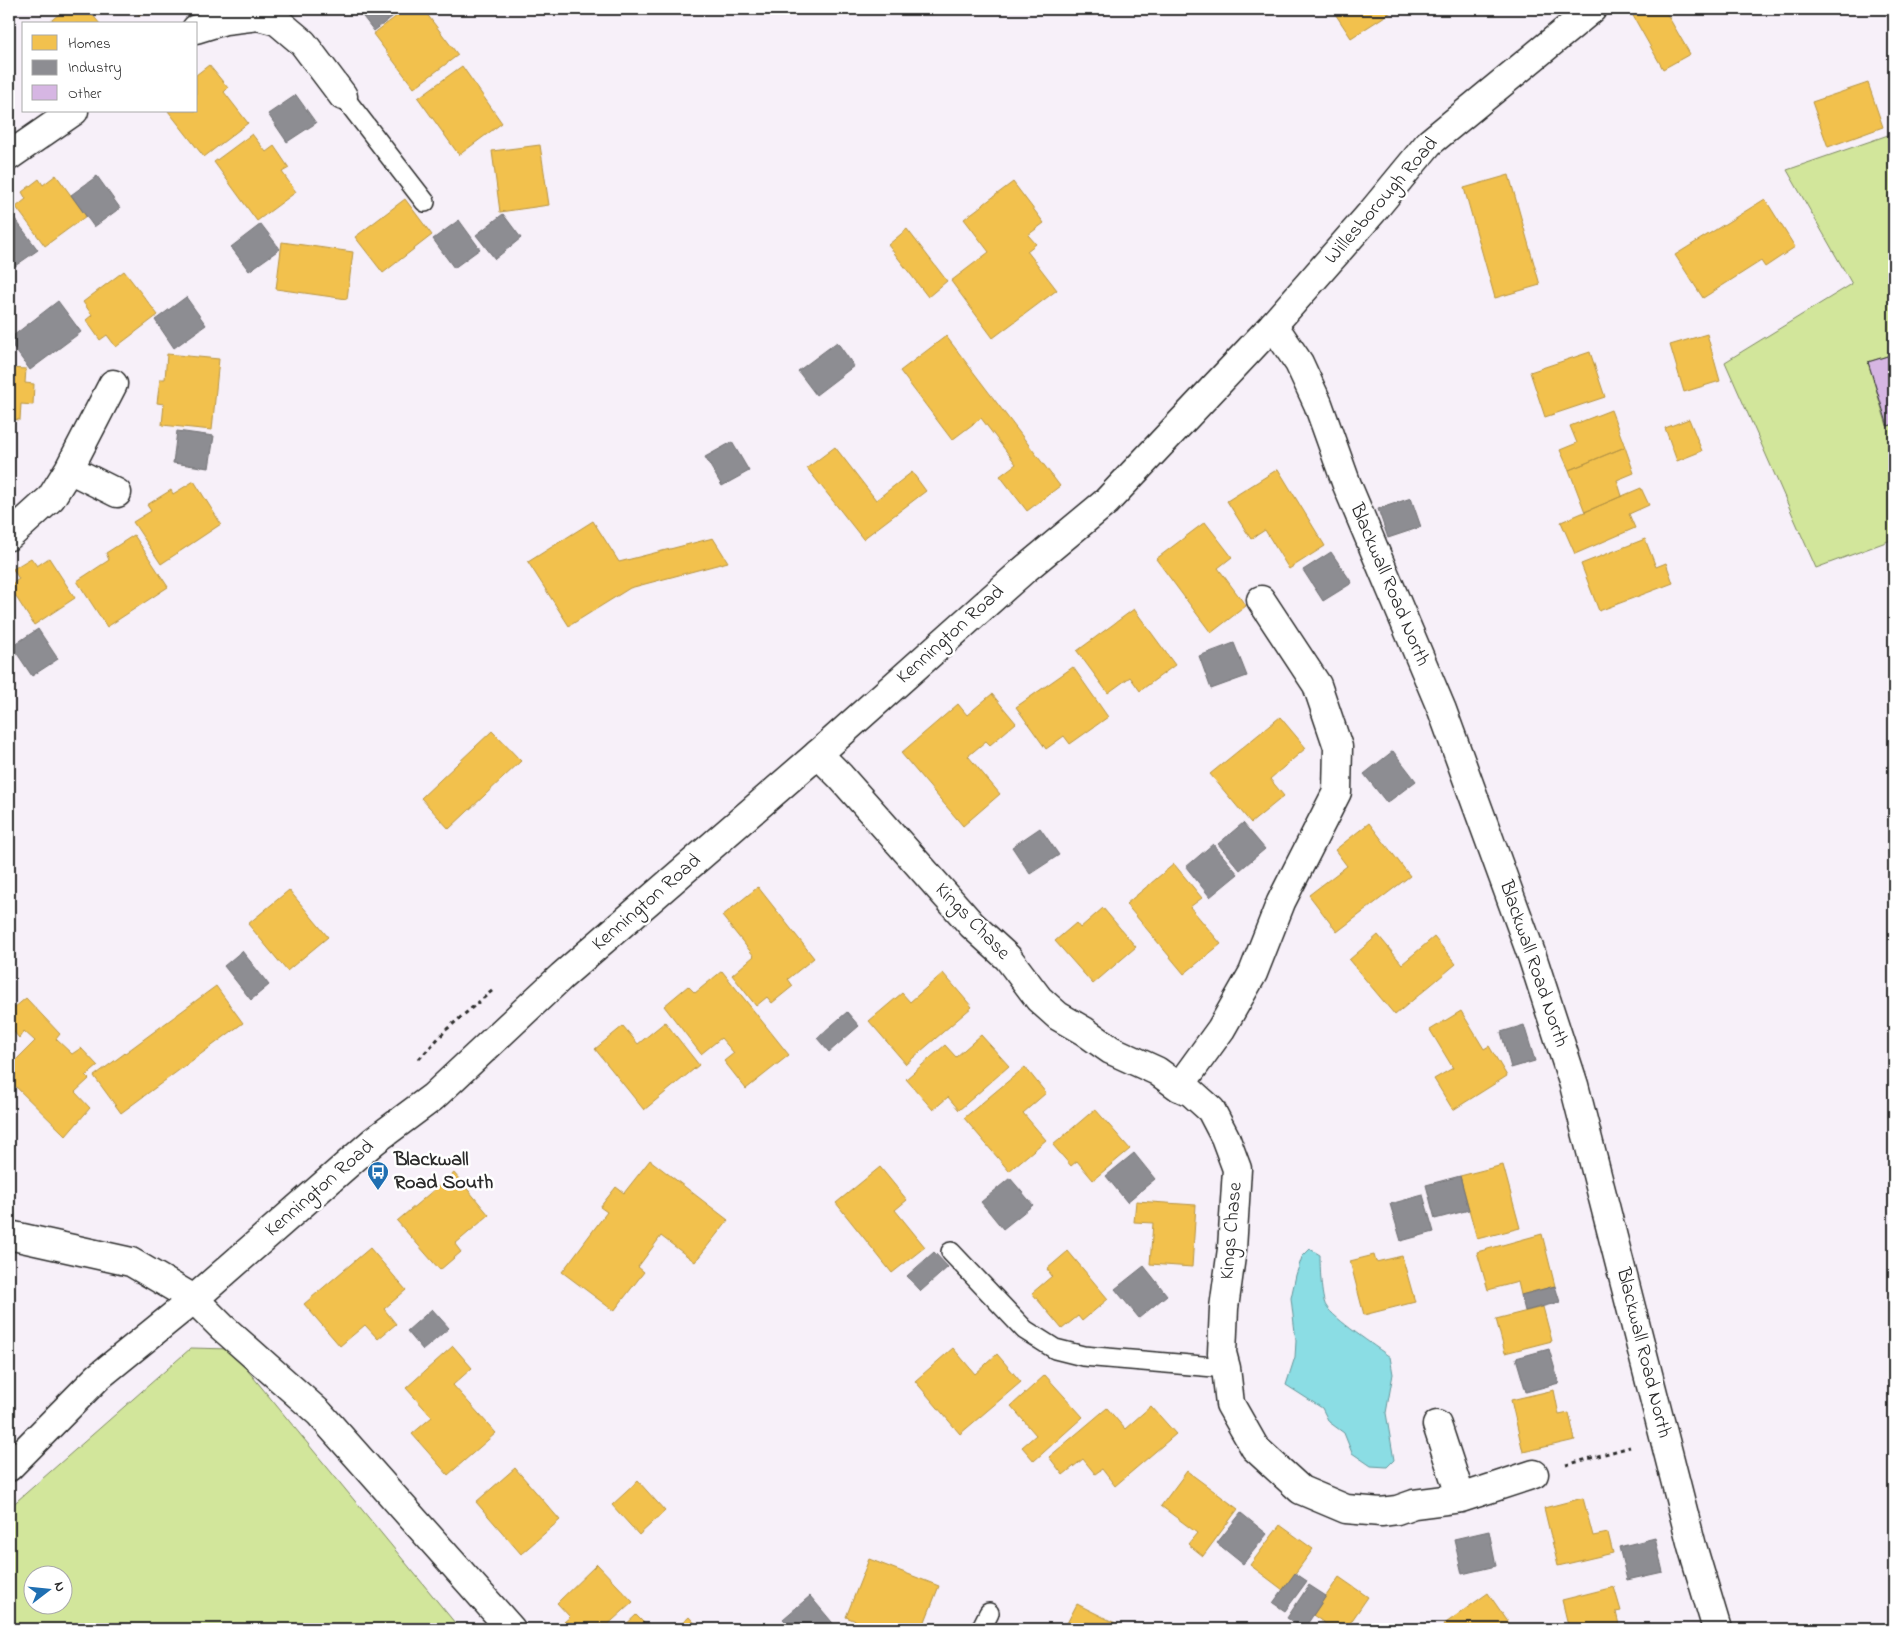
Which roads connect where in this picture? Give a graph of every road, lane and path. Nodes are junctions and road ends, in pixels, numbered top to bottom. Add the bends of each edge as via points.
1 (1592, 9) edge
2 (280, 15) edge
3 (198, 28) edge
4 (343, 96) joint
5 (73, 112) edge
6 (9, 156) edge
7 (425, 202) dead end
8 (1273, 325) junction
9 (113, 384) dead end
10 (69, 469) junction
11 (117, 494) dead end
12 (9, 536) edge
13 (1261, 600) dead end
14 (818, 754) junction
15 (1180, 1087) junction
16 (9, 1235) edge
17 (951, 1252) dead end
18 (194, 1299) junction
19 (1226, 1368) junction
20 (1437, 1425) dead end
21 (1664, 1437) junction
22 (9, 1467) edge
23 (1534, 1474) joint
24 (1461, 1498) junction
25 (511, 1629) edge
26 (1716, 1629) edge

1 - 8 street, Willesborough Road via 1429,144
2 - 3 street via 225,20
2 - 4 street
4 - 7 lane
5 - 6 street
8 - 14 street, Kennington Road via 1106,502 1024,570
8 - 21 street, Blackwall Road North via 1299,363 1318,404 1347,485 1442,710 1521,925 1574,1085
9 - 10 street
10 - 11 street
10 - 12 street via 51,498
13 - 15 street via 1317,685 1338,747 1337,792 1281,902 1253,973 1221,1029
14 - 15 street, Kings Chase via 972,926 1008,958 1039,998 1058,1016 1111,1050 1157,1071
14 - 18 street, Kennington Road via 562,976 432,1098 374,1141
15 - 19 street, Kings Chase via 1191,1092 1211,1110 1237,1169 1232,1250 1224,1308 1222,1353
16 - 18 street via 131,1262
17 - 19 lane via 1025,1330 1055,1350 1083,1356
18 - 22 street, Kennington Road via 98,1378
18 - 25 street via 319,1412
19 - 24 street, Kings Chase via 1230,1404 1255,1448 1301,1490 1346,1509 1381,1512
20 - 24 street
21 - 23 path
21 - 26 street, Blackwall Road North
23 - 24 street, Kings Chase

